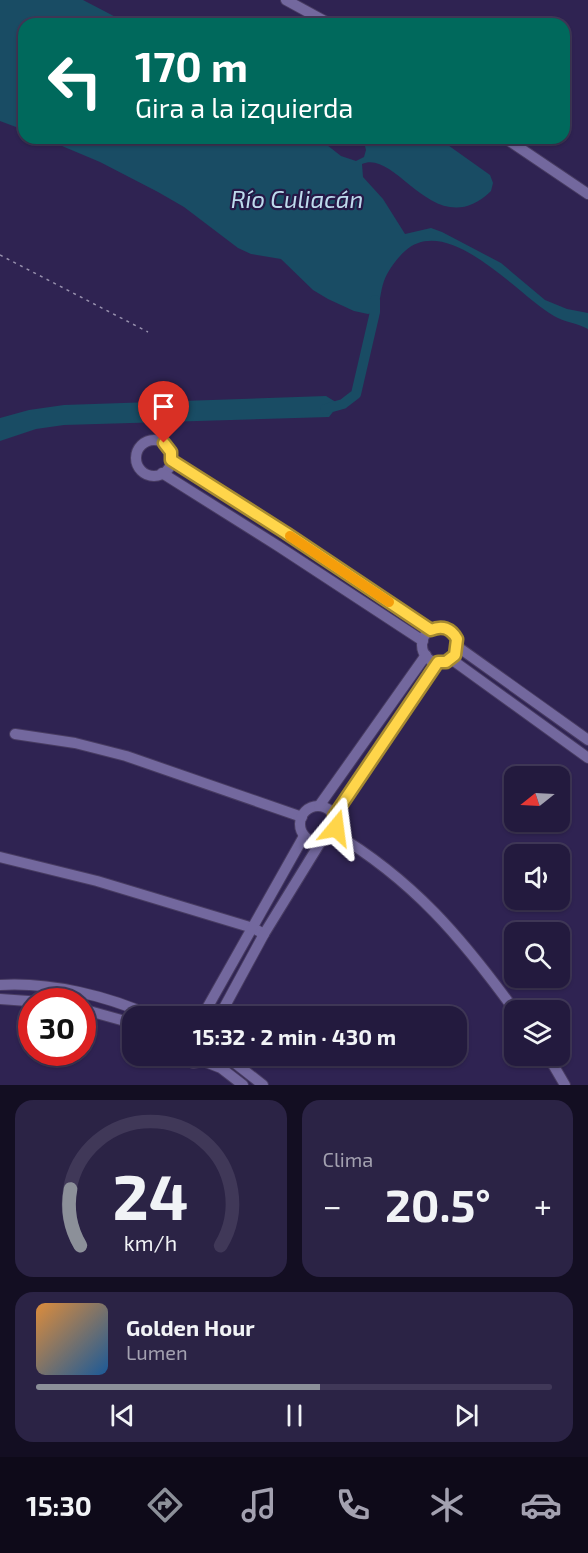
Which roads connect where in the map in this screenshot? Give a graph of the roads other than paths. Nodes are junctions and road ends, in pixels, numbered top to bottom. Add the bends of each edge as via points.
1 (286, 0) edge
2 (319, 18) edge
3 (514, 144) edge
4 (588, 194) edge
5 (171, 460) junction
6 (162, 473) junction
7 (286, 533) junction
8 (278, 546) junction
9 (431, 630) junction
10 (423, 641) junction
11 (458, 647) junction
12 (426, 655) junction
13 (451, 659) junction
14 (438, 662) junction
15 (15, 734) dead end
16 (588, 740) edge
17 (588, 758) edge
18 (319, 806) junction
19 (334, 816) junction
20 (302, 817) junction
21 (334, 833) junction
22 (304, 836) junction
23 (320, 843) junction
24 (0, 857) edge
25 (253, 928) junction
26 (264, 934) junction
27 (0, 985) edge
28 (0, 999) edge
29 (18, 1000) edge
30 (506, 1000) edge
31 (125, 1006) edge
32 (208, 1006) edge
33 (225, 1006) edge
34 (96, 1013) edge
35 (122, 1020) edge
36 (218, 1066) edge
37 (239, 1066) edge
38 (554, 1066) edge
39 (243, 1085) edge
40 (263, 1085) edge
41 (565, 1085) edge

1 - 2 street
3 - 4 street
5 - 6 street
5 - 6 street via 171,452 164,443 152,440 141,445 136,456 139,468 149,475
5 - 7 street
6 - 8 street
7 - 8 street
7 - 9 street
8 - 10 street
9 - 10 street
9 - 11 street via 450,630
10 - 12 street
11 - 13 street
11 - 16 street
12 - 14 street
12 - 18 street
13 - 14 street
13 - 17 street
14 - 19 street
15 - 20 street via 126,756
18 - 19 street
18 - 20 street via 307,810
19 - 21 street
20 - 22 street
21 - 23 street
21 - 30 street via 377,861 428,904
22 - 23 street
22 - 25 street
23 - 26 street
24 - 25 street via 97,881
25 - 26 street
25 - 32 street
26 - 33 street
27 - 31 street via 30,985 79,993
28 - 29 street
34 - 35 street
36 - 39 street
37 - 40 street
38 - 41 street

